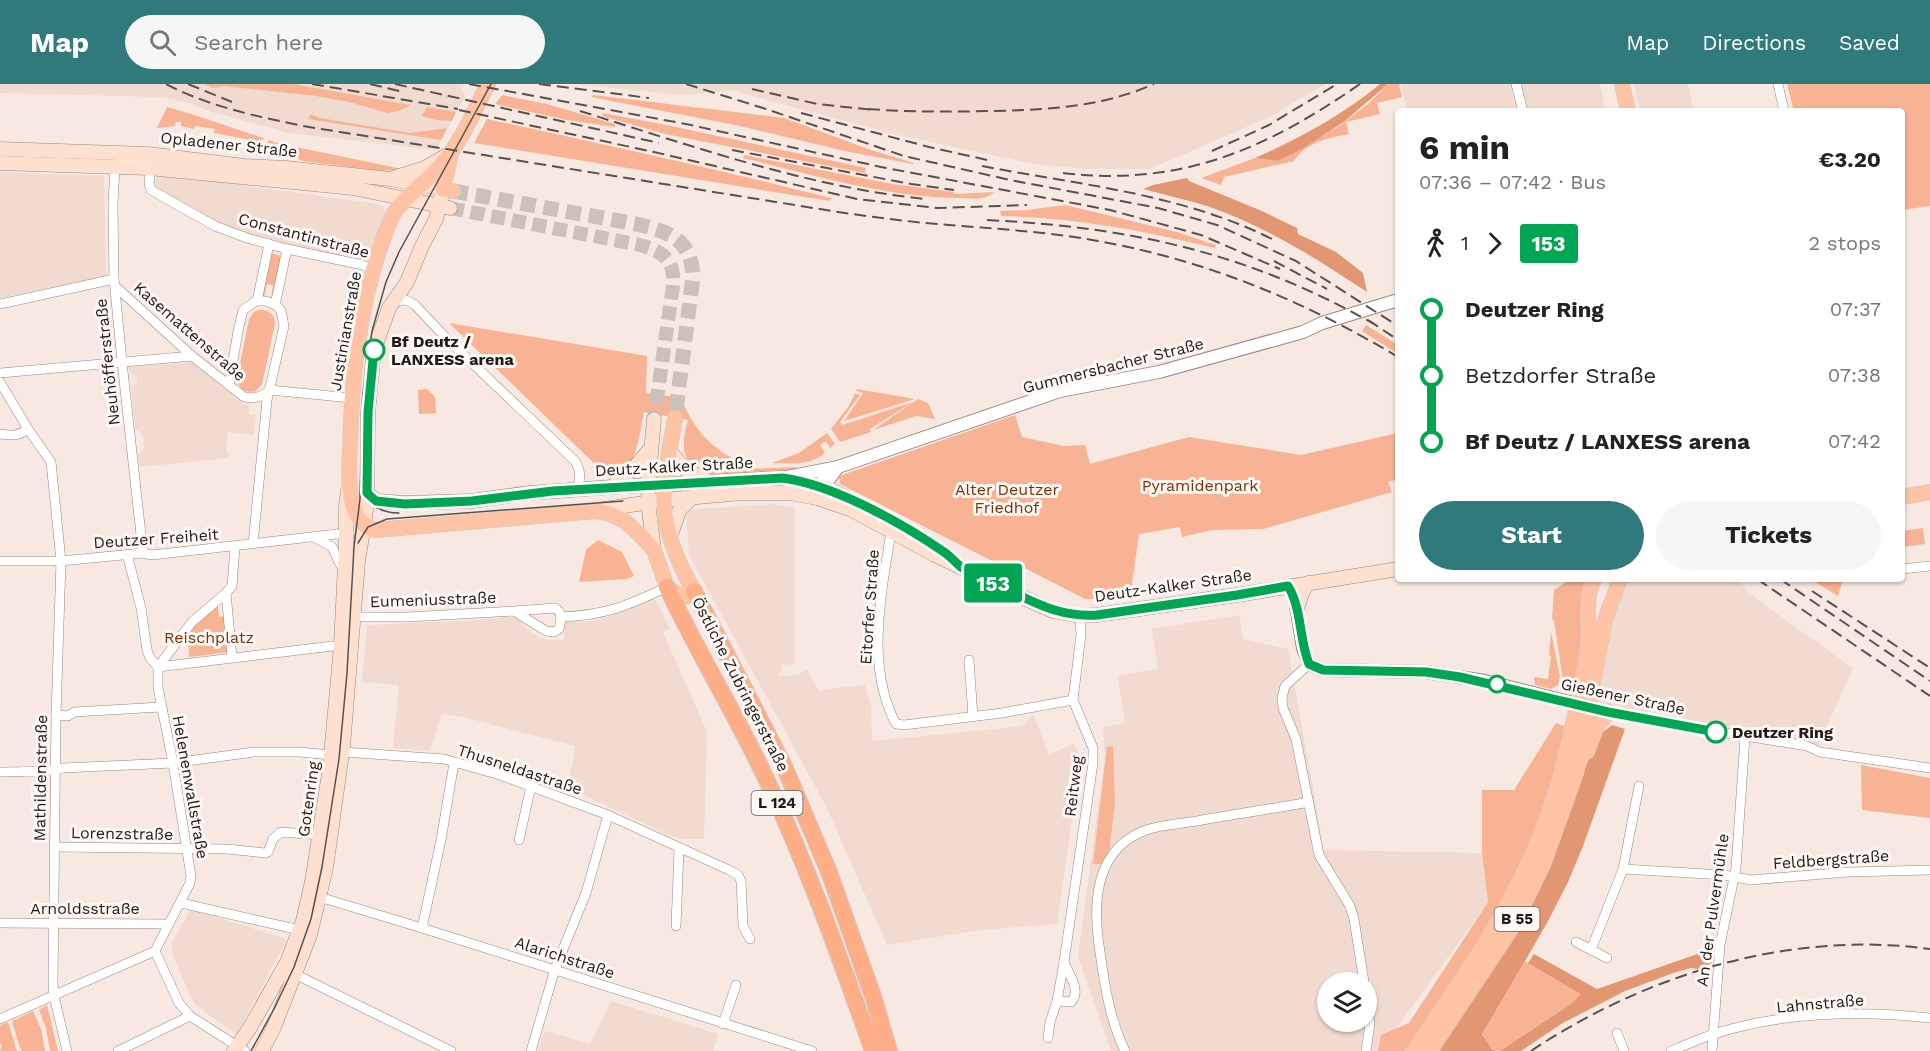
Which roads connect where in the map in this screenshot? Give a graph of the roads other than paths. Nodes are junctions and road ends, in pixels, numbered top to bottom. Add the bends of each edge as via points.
1 (488, 84) edge
2 (1516, 84) edge
3 (1622, 84) edge
4 (1778, 84) edge
5 (1522, 108) edge
6 (1627, 108) edge
7 (1783, 108) edge
8 (0, 149) edge
9 (451, 152) junction
10 (159, 161) junction
11 (0, 163) edge
12 (115, 167) junction
13 (286, 168) junction
14 (256, 179) junction
15 (390, 179) junction
16 (420, 184) junction
17 (448, 190) junction
18 (407, 200) junction
19 (446, 207) junction
20 (269, 244) junction
21 (287, 249) junction
22 (373, 270) junction
23 (115, 283) junction
24 (257, 301) junction
25 (395, 301) junction
26 (1395, 301) edge
27 (0, 304) edge
28 (275, 305) junction
29 (192, 356) junction
30 (122, 362) junction
31 (0, 373) edge
32 (0, 382) edge
33 (227, 383) junction
34 (270, 390) junction
35 (351, 398) junction
36 (675, 418) tunnel mouth
37 (654, 419) tunnel mouth
38 (28, 429) junction
39 (0, 434) edge
40 (651, 448) junction
41 (670, 451) junction
42 (838, 466) junction
43 (782, 478) junction
44 (709, 482) junction
45 (1930, 484) edge
46 (816, 485) junction
47 (648, 486) junction
48 (612, 487) junction
49 (349, 488) junction
50 (1905, 488) edge
51 (577, 489) junction
52 (665, 492) junction
53 (1930, 492) edge
54 (367, 493) junction
55 (790, 493) junction
56 (694, 496) junction
57 (1905, 496) edge
58 (648, 502) junction
59 (396, 504) junction
60 (596, 511) junction
61 (363, 523) junction
62 (890, 526) junction
63 (346, 533) junction
64 (314, 537) junction
65 (670, 537) junction
66 (253, 544) junction
67 (235, 547) junction
68 (654, 550) junction
69 (143, 553) junction
70 (127, 554) junction
71 (0, 561) edge
72 (61, 561) junction
73 (1930, 566) edge
74 (1395, 569) edge
75 (1905, 569) edge
76 (345, 573) junction
77 (1593, 582) edge
78 (1619, 582) edge
79 (1308, 583) junction
80 (1288, 586) junction
81 (667, 587) junction
82 (694, 591) junction
83 (226, 592) junction
84 (1297, 609) junction
85 (514, 611) junction
86 (1080, 616) junction
87 (354, 617) junction
88 (561, 617) junction
89 (341, 645) junction
90 (232, 657) junction
91 (969, 660) dead end
92 (1309, 664) junction
93 (158, 667) junction
94 (1073, 700) junction
95 (1583, 706) junction
96 (161, 707) junction
97 (1608, 712) junction
98 (56, 715) junction
99 (973, 717) junction
100 (1745, 737) junction
101 (337, 753) junction
102 (173, 763) junction
103 (454, 763) junction
104 (1930, 768) edge
105 (56, 770) junction
106 (0, 772) edge
107 (1576, 773) junction
108 (531, 786) junction
109 (1639, 786) dead end
110 (1309, 802) junction
111 (608, 815) junction
112 (320, 835) junction
113 (519, 840) dead end
114 (55, 847) junction
115 (187, 849) junction
116 (679, 849) junction
117 (1623, 869) junction
118 (1930, 870) edge
119 (829, 872) junction
120 (1734, 877) junction
121 (315, 896) junction
122 (181, 903) junction
123 (0, 923) edge
124 (54, 923) junction
125 (170, 924) junction
126 (676, 926) dead end
127 (422, 928) junction
128 (300, 930) junction
129 (750, 939) dead end
130 (1576, 942) dead end
131 (1591, 950) junction
132 (155, 951) junction
133 (1607, 958) dead end
134 (1064, 962) junction
135 (555, 969) junction
136 (1362, 972) edge
137 (295, 974) junction
138 (736, 985) dead end
139 (54, 996) junction
140 (1057, 1001) junction
141 (258, 1014) junction
142 (190, 1016) junction
143 (1930, 1018) edge
144 (0, 1019) edge
145 (862, 1020) junction
146 (723, 1024) junction
147 (1369, 1032) edge
148 (1617, 1033) dead end
149 (1713, 1034) junction
150 (269, 1038) junction
151 (1048, 1038) dead end
152 (253, 1044) edge
153 (239, 1049) edge
154 (67, 1051) edge
155 (118, 1051) edge
156 (262, 1051) edge
157 (451, 1051) edge
158 (531, 1051) edge
159 (812, 1051) edge
160 (866, 1051) edge
161 (873, 1051) edge
162 (888, 1051) edge
163 (899, 1051) edge
164 (1125, 1051) edge
165 (1366, 1051) edge
166 (1414, 1051) edge
167 (1430, 1051) edge
168 (1624, 1051) edge
169 (1671, 1051) edge
170 (1712, 1051) edge

1 - 9 main road
2 - 5 street
3 - 6 main road
4 - 7 street
8 - 10 main road, Opladener Straße
9 - 15 main road via 424,168
9 - 16 main road, Justinianstraße
9 - 17 main road
10 - 12 main road, Opladener Straße
10 - 13 main road, Opladener Straße
10 - 14 main road, Opladener Straße
10 - 20 street, Constantinstraße via 149,184 151,190 215,226
11 - 12 main road, Opladener Straße
12 - 23 street, Neuhöfferstraße
13 - 14 main road via 284,175
13 - 15 main road, Opladener Straße
14 - 18 main road, Opladener Straße via 353,189
15 - 16 main road, Opladener Straße
16 - 17 main road, Opladener Straße
16 - 18 main road, Justinianstraße
17 - 19 main road, Justinianstraße
18 - 19 main road, Opladener Straße
18 - 22 main road, Justinianstraße via 392,218
19 - 25 main road, Justinianstraße
20 - 21 street, Constantinstraße
20 - 24 street
21 - 22 street, Constantinstraße
21 - 28 street
22 - 35 main road, Justinianstraße
23 - 27 street
23 - 29 street, Kasemattenstraße
23 - 30 street, Neuhöfferstraße
24 - 28 street
24 - 33 street via 249,304 241,316
25 - 51 street via 406,300 415,305 575,462 580,480
25 - 54 main road, Justinianstraße via 374,350
26 - 42 street, Gummersbacher Straße via 1303,332 1159,372 1060,392
28 - 34 street via 284,319
29 - 30 street
29 - 33 street, Kasemattenstraße
30 - 31 street
30 - 69 street, Neuhöfferstraße
32 - 38 street, Mathildenstraße
33 - 34 street, Kasemattenstraße via 244,397 253,399
34 - 35 street, Kasemattenstraße
34 - 66 street
35 - 49 main road, Justinianstraße
36 - 41 main road
37 - 40 main road
38 - 39 street via 13,436
38 - 72 street, Mathildenstraße via 51,462
40 - 47 main road
40 - 48 main road
41 - 44 main road via 686,469
41 - 52 main road
42 - 43 street, Gummersbacher Straße
42 - 46 street, Gummersbacher Straße via 830,478
43 - 44 main road, Deutz-Kalker Straße
43 - 46 main road, Deutz-Kalker Straße
44 - 52 main road, Deutz-Kalker Straße
45 - 50 main road
46 - 55 street, Gummersbacher Straße
46 - 62 main road, Deutz-Kalker Straße via 830,489
47 - 48 main road, Deutz-Kalker Straße
47 - 52 main road, Deutz-Kalker Straße
47 - 58 main road, Östliche Zubringerstraße
48 - 51 main road, Deutz-Kalker Straße
49 - 61 main road
49 - 63 main road, Justinianstraße
51 - 59 main road, Deutz-Kalker Straße via 472,501
52 - 56 main road, Deutz-Kalker Straße
52 - 58 main road, Deutz-Kalker Straße
52 - 65 main road, Östliche Zubringerstraße / L 124
53 - 57 main road
54 - 59 main road, Deutz-Kalker Straße via 376,501
54 - 61 main road, Justinianstraße
55 - 56 main road, Deutz-Kalker Straße
55 - 62 main road, Deutz-Kalker Straße via 830,501
56 - 65 main road via 681,507
58 - 60 main road, Deutz-Kalker Straße
58 - 68 main road, Östliche Zubringerstraße / L 124
59 - 61 main road via 377,508
60 - 61 main road, Deutz-Kalker Straße via 386,529 370,529
60 - 68 main road, Östliche Zubringerstraße via 626,521
61 - 63 main road
61 - 87 main road, Gotenring
62 - 86 main road, Deutz-Kalker Straße via 945,552 962,568 1039,605
62 - 99 street, Eitorfer Straße via 878,662 892,716 896,724 904,725
63 - 64 street, Deutzer Freiheit
63 - 76 main road, Gotenring
64 - 66 street, Deutzer Freiheit
64 - 76 street via 332,548
65 - 82 main road, Östliche Zubringerstraße / L 124
66 - 67 street, Deutzer Freiheit
67 - 69 street, Deutzer Freiheit
67 - 83 street via 232,586
68 - 81 main road, Östliche Zubringerstraße / L 124
69 - 70 street, Deutzer Freiheit
70 - 72 street, Deutzer Freiheit
70 - 93 street via 147,650
71 - 72 street, Deutzer Freiheit
72 - 98 street, Mathildenstraße
73 - 75 street
74 - 79 main road, Deutz-Kalker Straße
76 - 89 main road, Gotenring
77 - 95 main road, B 55
78 - 95 main road, B 55
79 - 80 main road, Deutz-Kalker Straße
79 - 84 main road
80 - 84 street
80 - 86 main road, Deutz-Kalker Straße
81 - 82 main road via 682,597
81 - 88 street, Eumeniusstraße via 612,611
81 - 145 highway, Östliche Zubringerstraße / L 124 via 794,842
82 - 119 highway, Östliche Zubringerstraße / L 124 via 784,766
83 - 90 street
83 - 93 street via 192,622
84 - 92 street
85 - 87 street, Eumeniusstraße
85 - 88 street, Eumeniusstraße via 555,608
85 - 88 street, Eumeniusstraße via 550,632 559,628
86 - 94 street, Reitweg
87 - 101 main road, Gotenring
89 - 90 street
89 - 101 main road, Gotenring
90 - 93 street
91 - 99 street
92 - 95 street, Gießener Straße via 1323,670 1426,672 1460,677
92 - 110 street via 1285,686 1282,698
93 - 96 street, Helenenwallstraße
94 - 99 street, Eitorfer Straße
94 - 134 street, Reitweg via 1093,748 1093,763
95 - 97 street, Gießener Straße
95 - 107 main road, B 55
95 - 166 main road, B 55 via 1550,813 1517,890
96 - 98 street
96 - 102 street, Helenenwallstraße
97 - 100 street, Gießener Straße
97 - 107 main road via 1597,726
98 - 105 street, Mathildenstraße
100 - 104 street, Gießener Straße
100 - 120 street, An der Pulvermühle
101 - 102 street, Thusneldastraße via 254,752
101 - 103 street, Thusneldastraße via 444,759
101 - 112 main road, Gotenring
101 - 121 main road, Gotenring
102 - 105 street, Thusneldastraße
102 - 115 street, Helenenwallstraße
103 - 108 street, Thusneldastraße
103 - 127 street
105 - 106 street, Thusneldastraße
105 - 114 street, Mathildenstraße
107 - 167 main road, B 55 via 1524,906
108 - 111 street, Thusneldastraße
108 - 113 street
109 - 117 street
110 - 136 street via 1319,855 1350,906
110 - 164 street via 1152,828 1127,840 1115,851 1100,877 1096,915 1105,988
111 - 116 street, Thusneldastraße
111 - 135 street via 586,892
112 - 115 street, Lorenzstraße via 280,832 265,853
112 - 121 main road, Gotenring
114 - 115 street, Lorenzstraße
114 - 124 street, Mathildenstraße
115 - 122 street, Helenenwallstraße via 191,880
116 - 126 street
116 - 129 street, Thusneldastraße via 738,875 743,926
117 - 120 street, Feldbergstraße
117 - 131 street
118 - 120 street, Feldbergstraße via 1751,880
119 - 162 highway, Östliche Zubringerstraße / L 124
119 - 163 highway via 854,926
120 - 149 street, An der Pulvermühle via 1720,945
121 - 127 street, Alarichstraße
121 - 128 main road, Gotenring
121 - 137 main road, Gotenring via 312,929
122 - 125 street, Helenenwallstraße
122 - 128 street
123 - 124 street, Arnoldsstraße
124 - 125 street, Arnoldsstraße
124 - 139 street, Mathildenstraße
125 - 132 street, Helenenwallstraße
127 - 135 street, Alarichstraße
128 - 141 main road, Gotenring
130 - 131 street
131 - 133 street
132 - 139 street
132 - 142 street via 179,1003
134 - 140 street, Reitweg
134 - 140 street via 1075,998 1071,1002
135 - 146 street, Alarichstraße
135 - 158 street
137 - 150 main road, Gotenring
137 - 157 street
138 - 146 street
139 - 144 street
139 - 154 street, Mathildenstraße
140 - 151 street, Reitweg
141 - 152 main road
141 - 153 main road, Gotenring
142 - 153 street
142 - 155 street
143 - 149 street, Lahnstraße via 1887,1013 1816,1016
145 - 160 highway, L 124
145 - 161 highway, Östliche Zubringerstraße / L 124
146 - 159 street, Alarichstraße
147 - 165 street
148 - 168 street
149 - 169 street, Lahnstraße
149 - 170 street, An der Pulvermühle
150 - 152 main road
150 - 156 main road, Gotenring

